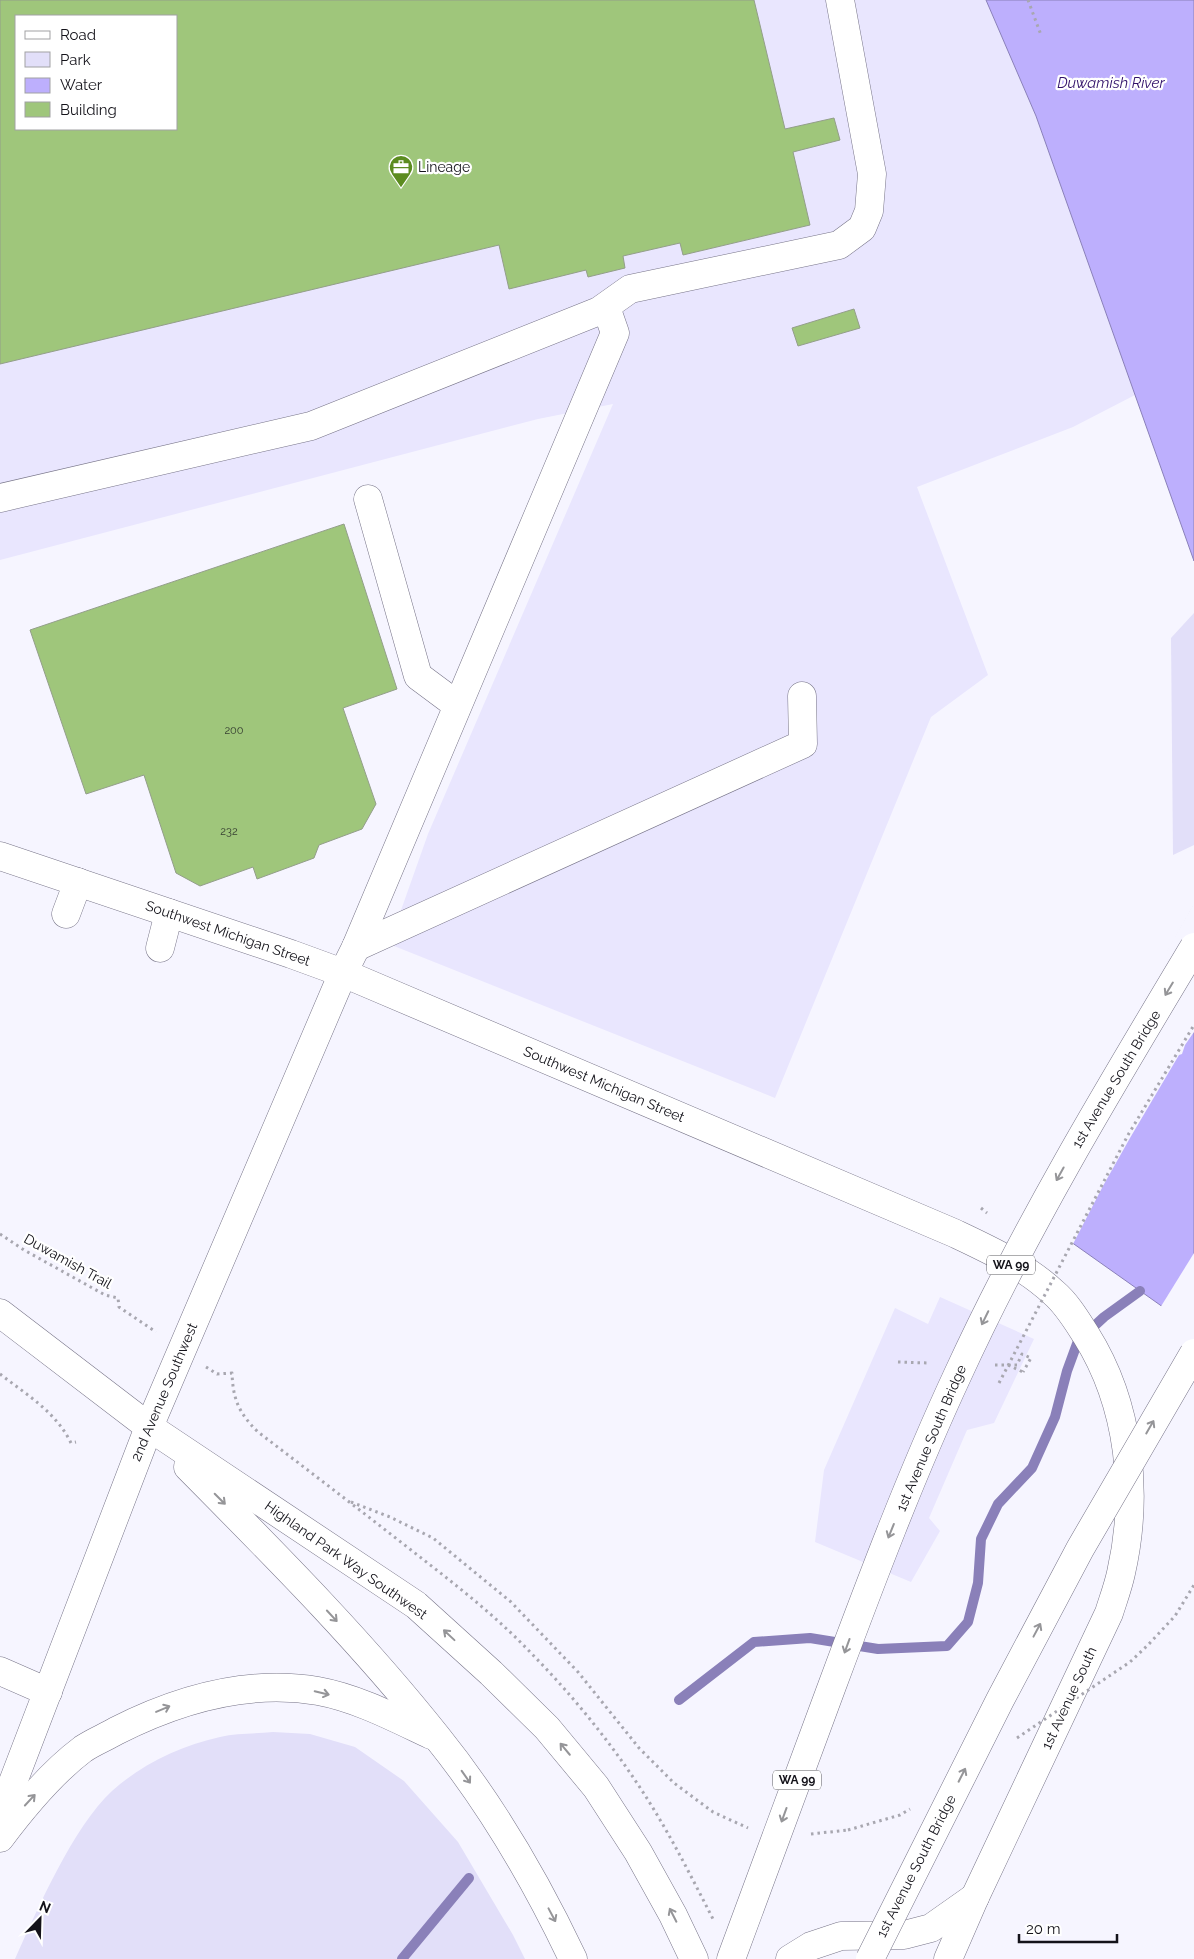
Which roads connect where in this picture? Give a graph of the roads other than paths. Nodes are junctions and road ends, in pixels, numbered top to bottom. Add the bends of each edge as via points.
1 (840, 0) edge
2 (606, 307) junction
3 (0, 498) edge
4 (368, 499) dead end
5 (802, 696) dead end
6 (457, 705) junction
7 (0, 856) edge
8 (78, 882) junction
9 (169, 913) junction
10 (66, 914) dead end
11 (356, 947) junction
12 (1194, 947) edge
13 (160, 948) dead end
14 (343, 973) junction
15 (0, 1313) edge
16 (1194, 1352) edge
17 (1122, 1422) joint
18 (149, 1426) junction
19 (0, 1671) edge
20 (48, 1692) junction
21 (438, 1738) junction
22 (0, 1816) edge
23 (0, 1838) edge
24 (975, 1897) junction
25 (573, 1959) edge
26 (694, 1959) edge
27 (731, 1959) edge
28 (790, 1959) edge
29 (870, 1959) edge
30 (948, 1959) edge

1 - 2 main road via 872,174 869,211 862,228 839,245 630,290
2 - 3 main road via 311,426
2 - 6 main road, 2nd Avenue Southwest via 615,334
4 - 6 main road via 418,676
5 - 11 main road via 803,744
6 - 11 main road, 2nd Avenue Southwest
7 - 8 main road, Southwest Michigan Street
8 - 9 main road, Southwest Michigan Street
8 - 10 main road
9 - 13 main road
9 - 14 main road, Southwest Michigan Street
11 - 14 main road, 2nd Avenue Southwest
12 -> 27 main road, 1st Avenue South Bridge / WA 99, bridge via 1029,1230 957,1374 864,1600
14 - 17 main road, Southwest Michigan Street, bridge via 954,1233 1030,1272 1056,1295 1100,1356
14 - 18 main road, 2nd Avenue Southwest
15 - 18 main road, Highland Park Way Southwest
29 -> 16 main road, 1st Avenue South Bridge, bridge via 1075,1558
17 - 24 main road, 1st Avenue South via 1130,1505 1121,1574 1109,1613
18 - 20 main road, 2nd Avenue Southwest
18 -> 21 main road, Highland Park Way Southwest via 371,1658
26 -> 18 main road, Highland Park Way Southwest via 638,1852 596,1786 547,1728 416,1605
19 - 20 main road
20 - 22 main road, 2nd Avenue Southwest
23 -> 21 main road via 58,1770 84,1748 166,1707 213,1694 272,1688 318,1691 362,1704
21 -> 25 main road, Highland Park Way Southwest via 495,1818 551,1914
24 - 28 main road via 931,1928 904,1935 841,1936 811,1946
24 - 30 main road, 1st Avenue South

